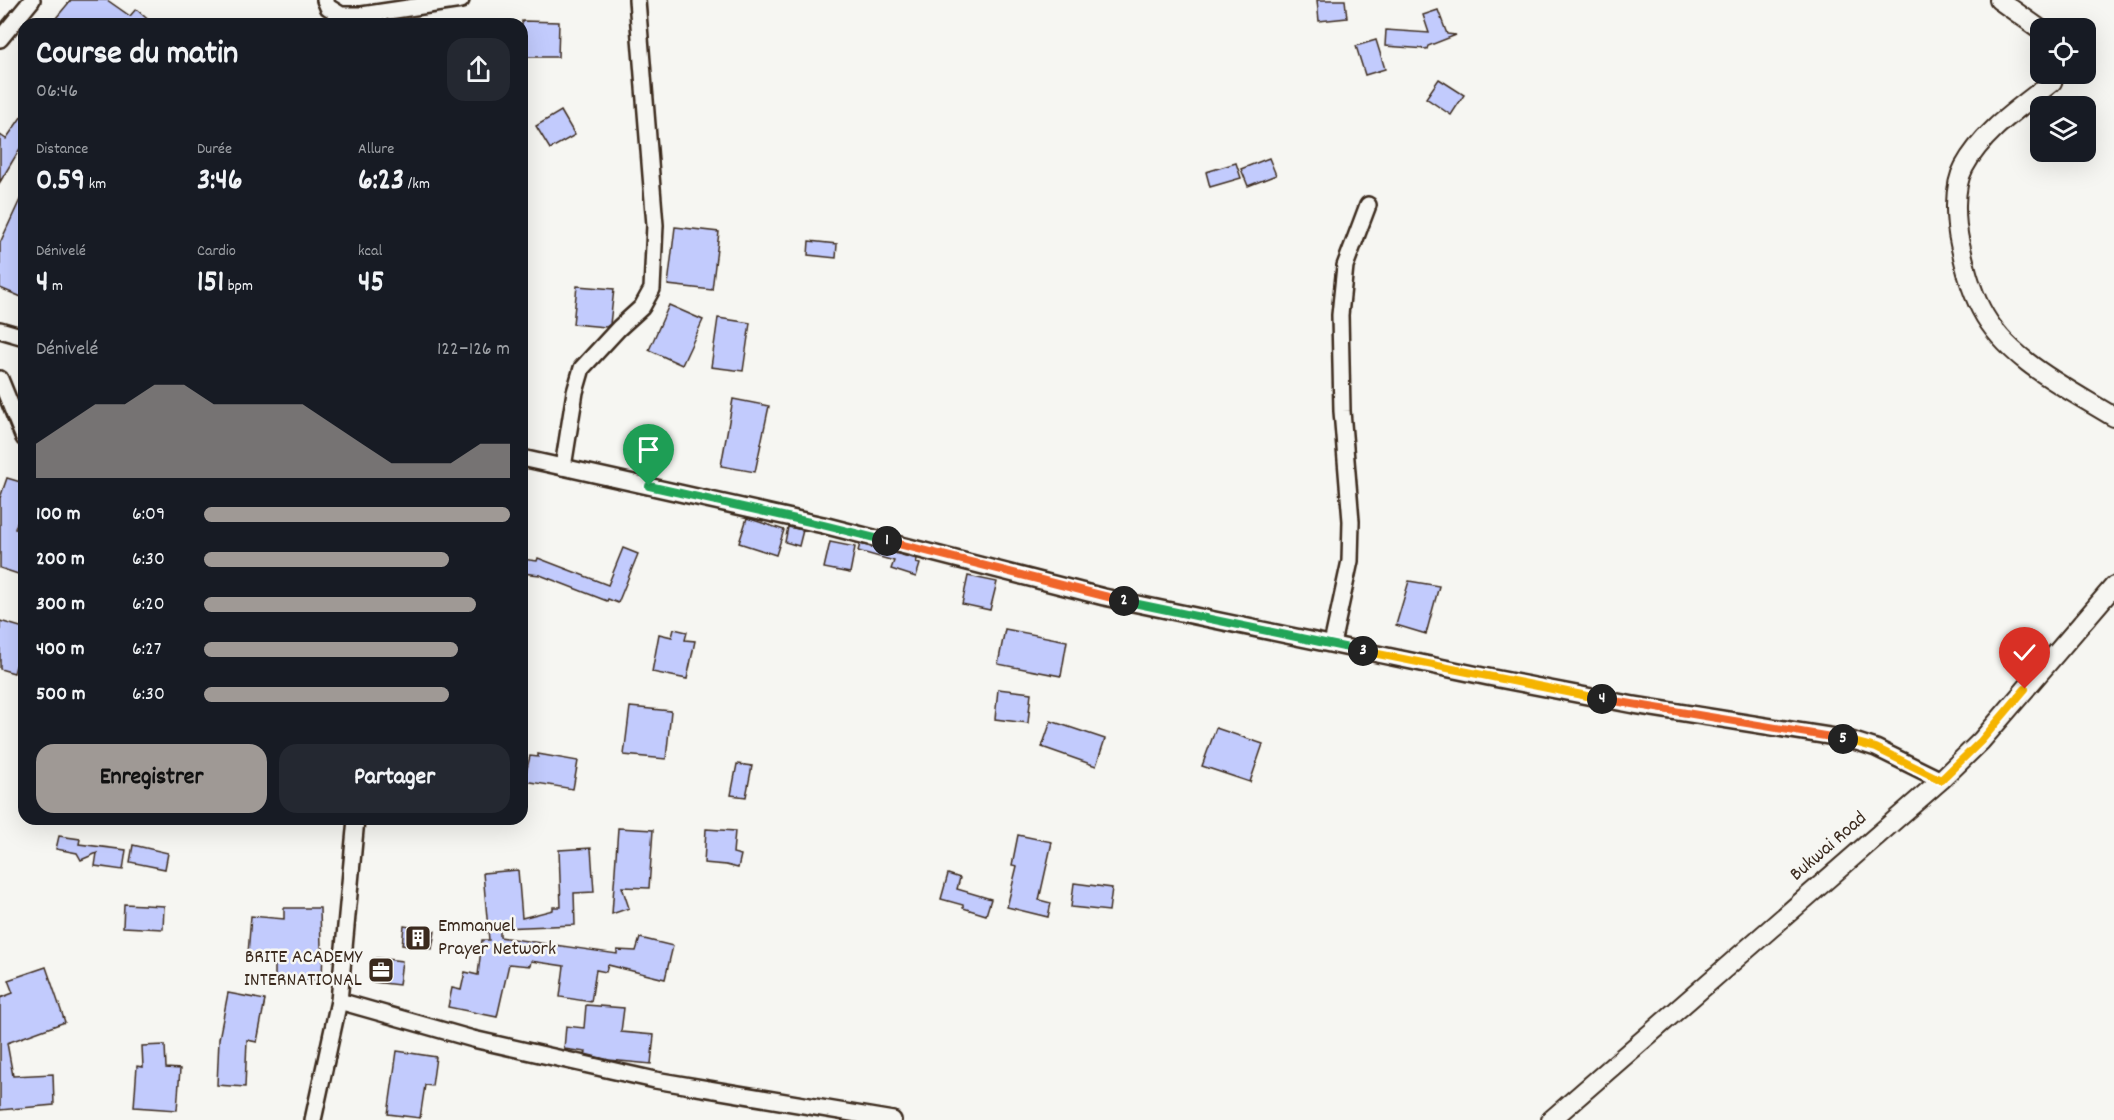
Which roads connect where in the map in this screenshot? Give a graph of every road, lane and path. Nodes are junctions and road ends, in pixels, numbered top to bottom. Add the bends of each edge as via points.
1 (32, 0) edge
2 (325, 0) edge
3 (461, 0) edge
4 (637, 0) edge
5 (1999, 0) edge
6 (2030, 22) edge
7 (0, 39) edge
8 (2050, 84) edge
9 (1368, 205) dead end
10 (0, 330) edge
11 (18, 334) edge
12 (0, 379) edge
13 (2114, 417) edge
14 (18, 423) edge
15 (528, 459) edge
16 (562, 467) junction
17 (2114, 586) edge
18 (1332, 644) junction
19 (1941, 780) junction
20 (355, 825) edge
21 (339, 1001) junction
22 (313, 1120) edge
23 (893, 1120) edge
24 (1551, 1120) edge

1 - 7 street
2 - 3 street via 340,15
4 - 16 street via 655,225 652,290 642,307 582,368
5 - 6 street
8 - 13 street via 1986,136 1963,169 1956,200 1958,237 1969,284 1999,336 2023,358
9 - 18 street via 1345,266 1340,315 1351,531 1350,561
10 - 11 street
12 - 14 street
15 - 16 street
16 - 18 street via 823,525 1104,597
17 - 19 street, Bukwai Road via 1981,741
18 - 19 street via 1634,705 1848,739 1876,748
19 - 24 street, Bukwai Road
20 - 21 street
21 - 22 street
21 - 23 street via 473,1039 655,1080

